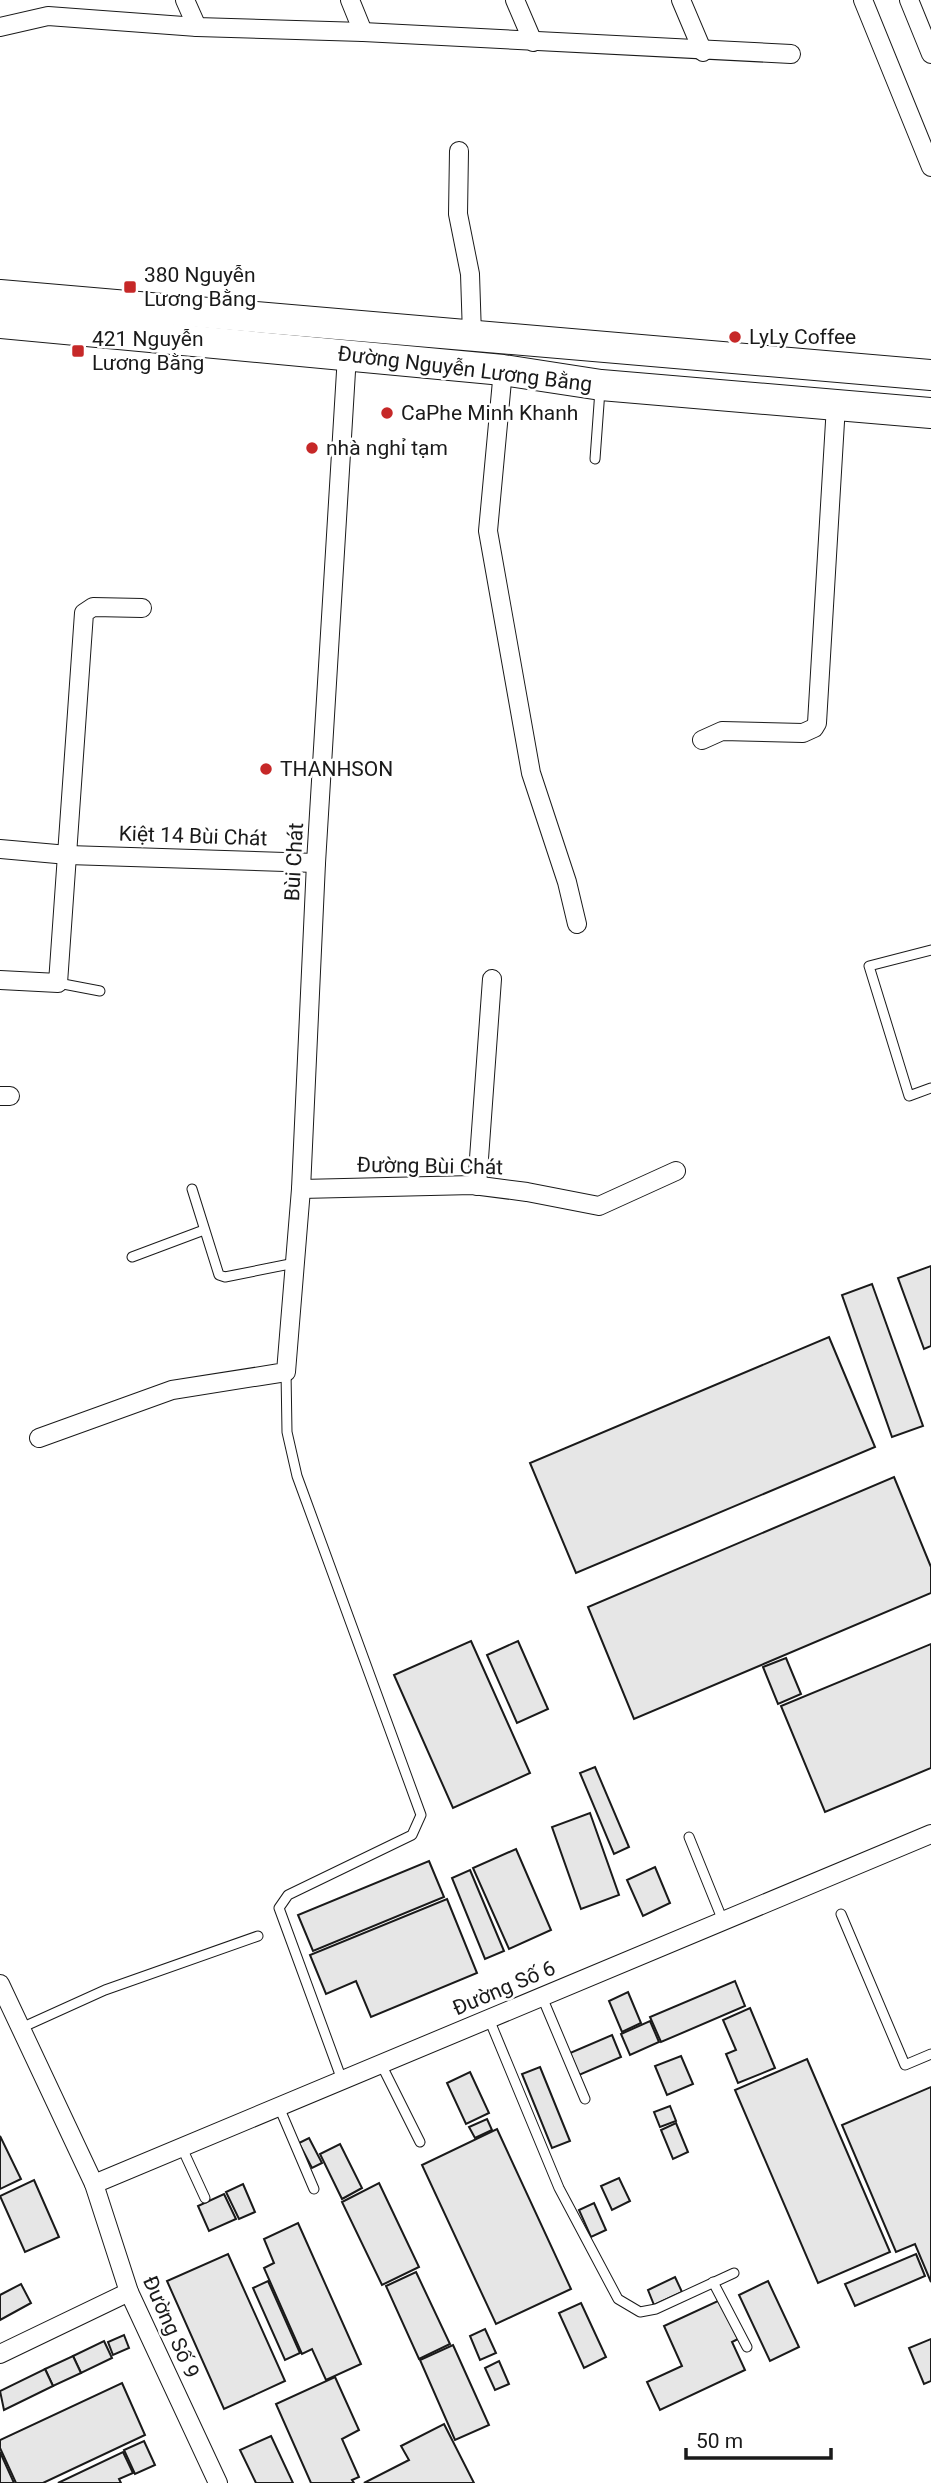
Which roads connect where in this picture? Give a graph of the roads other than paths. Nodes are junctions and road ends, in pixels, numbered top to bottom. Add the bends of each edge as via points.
1 (185, 0) edge
2 (350, 0) edge
3 (515, 0) edge
4 (681, 0) edge
5 (863, 0) edge
6 (909, 0) edge
7 (0, 27) edge
8 (197, 27) junction
9 (363, 32) junction
10 (533, 42) junction
11 (703, 52) junction
12 (791, 54) dead end
13 (931, 54) edge
14 (459, 152) dead end
15 (931, 167) edge
16 (0, 295) edge
17 (0, 323) edge
18 (472, 335) junction
19 (347, 355) junction
20 (503, 370) junction
21 (931, 375) edge
22 (601, 385) junction
23 (836, 405) junction
24 (931, 413) edge
25 (594, 459) dead end
26 (142, 608) dead end
27 (702, 740) dead end
28 (0, 849) edge
29 (68, 855) junction
30 (316, 863) junction
31 (577, 924) dead end
32 (931, 950) edge
33 (492, 979) dead end
34 (0, 980) edge
35 (58, 983) junction
36 (100, 990) dead end
37 (931, 1088) edge
38 (676, 1171) dead end
39 (477, 1186) junction
40 (192, 1189) dead end
41 (301, 1189) junction
42 (204, 1230) junction
43 (132, 1257) dead end
44 (295, 1263) junction
45 (286, 1372) junction
46 (39, 1438) dead end
47 (931, 1834) edge
48 (689, 1837) dead end
49 (841, 1914) dead end
50 (723, 1921) junction
51 (258, 1936) dead end
52 (2, 1995) edge
53 (542, 1997) junction
54 (489, 2019) junction
55 (21, 2028) junction
56 (931, 2054) edge
57 (381, 2064) junction
58 (342, 2080) junction
59 (585, 2099) dead end
60 (279, 2107) junction
61 (420, 2142) dead end
62 (182, 2148) junction
63 (94, 2184) junction
64 (314, 2189) dead end
65 (205, 2197) dead end
66 (734, 2273) dead end
67 (713, 2282) junction
68 (129, 2292) junction
69 (747, 2347) dead end
70 (0, 2354) edge
71 (218, 2483) edge

1 - 8 street
2 - 9 street
3 - 10 street
4 - 11 street
5 - 15 street
6 - 13 street
7 - 8 street via 48,16
8 - 9 street
9 - 10 street
10 - 11 street
11 - 12 street
14 - 18 street via 458,214 470,274
16 - 18 highway, Đường Nguyễn Lương Bằng
17 - 19 highway, Đường Nguyễn Lương Bằng
18 - 21 highway, Đường Nguyễn Lương Bằng
19 - 20 highway, Đường Nguyễn Lương Bằng
19 - 30 street, Bùi Chát
20 - 22 highway, Đường Nguyễn Lương Bằng
20 - 31 street via 488,531 531,772
22 - 23 highway, Đường Nguyễn Lương Bằng
22 - 25 lane
23 - 24 highway, Đường Nguyễn Lương Bằng
23 - 27 street via 817,723 803,733 722,731
26 - 29 street via 93,607 84,613
28 - 29 street, Kiệt 14 Bùi Chát
29 - 30 street, Kiệt 14 Bùi Chát
29 - 35 street
30 - 41 street, Bùi Chát
32 - 37 lane via 869,967 909,1096
33 - 39 street
34 - 35 street
35 - 36 lane
38 - 39 street, Đường Bùi Chát via 599,1206
39 - 41 street, Đường Bùi Chát
40 - 42 lane
41 - 44 street, Bùi Chát
42 - 43 lane
42 - 44 lane via 222,1277
44 - 45 street, Bùi Chát
45 - 46 street via 172,1390
45 - 58 lane via 287,1432 297,1476 421,1815 412,1835 288,1895 279,1909
47 - 50 street, Đường Số 6
48 - 50 lane
49 - 56 lane via 905,2065
50 - 53 street, Đường Số 6
51 - 55 lane via 105,1990
52 - 55 street
53 - 54 street, Đường Số 6
53 - 59 lane
54 - 57 street, Đường Số 6
54 - 67 lane via 559,2188 618,2298 640,2312
55 - 63 street
57 - 58 street, Đường Số 6
57 - 61 lane
58 - 60 street, Đường Số 6
60 - 62 street, Đường Số 6
60 - 64 lane
62 - 63 street, Đường Số 6
62 - 65 lane
63 - 68 street, Đường Số 9
66 - 67 lane
67 - 69 lane
68 - 70 street
68 - 71 street, Đường Số 9

